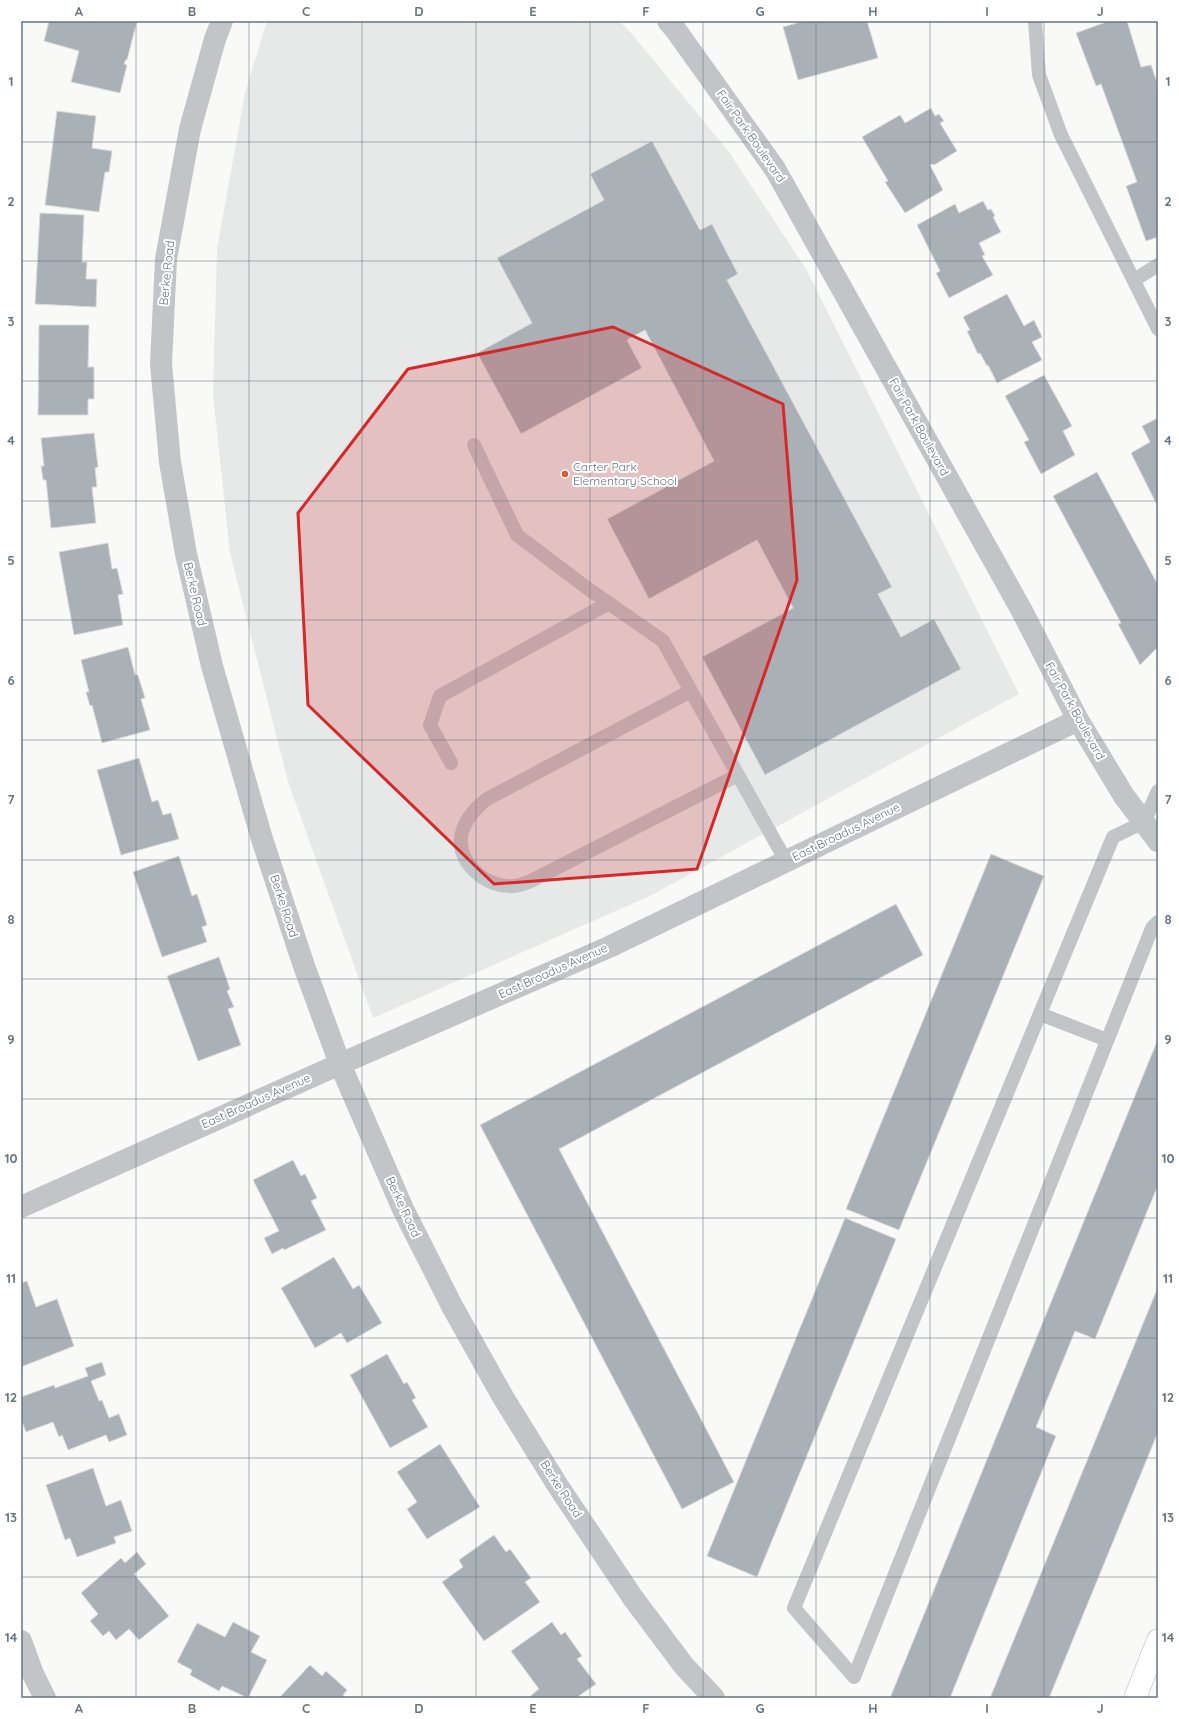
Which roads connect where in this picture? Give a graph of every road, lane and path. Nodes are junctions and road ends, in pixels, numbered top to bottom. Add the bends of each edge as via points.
1 (222, 21) edge
2 (1035, 21) edge
3 (677, 24) edge
4 (1158, 265) edge
5 (1134, 280) junction
6 (1158, 329) edge
7 (474, 445) dead end
8 (610, 604) junction
9 (691, 691) junction
10 (1078, 720) junction
11 (451, 763) dead end
12 (738, 775) junction
13 (1158, 791) edge
14 (1144, 822) junction
15 (1158, 841) edge
16 (786, 861) junction
17 (1158, 922) edge
18 (1040, 1014) junction
19 (1108, 1040) junction
20 (340, 1064) junction
21 (21, 1207) edge
22 (1158, 1640) edge
23 (21, 1641) edge
24 (45, 1698) edge
25 (714, 1698) edge
26 (1135, 1698) edge

1 - 20 street, Berke Road via 190,129 166,259 161,364 170,462 186,554 212,666 262,839
2 - 5 lane via 1039,75 1061,135
3 - 10 street, Fair Park Boulevard via 775,169 1022,611
4 - 5 lane
5 - 6 lane
7 - 8 lane via 517,535
8 - 9 lane via 663,641
8 - 11 lane via 440,696 430,725
9 - 12 lane
9 - 12 lane via 487,799 475,809 461,837 462,853 469,866 496,884 513,886 531,881
10 - 14 street, Fair Park Boulevard via 1124,796
10 - 16 street, East Broadus Avenue
12 - 16 lane
13 - 14 lane
14 - 15 street, Fair Park Boulevard
14 - 18 lane via 1113,838
16 - 20 street, East Broadus Avenue via 609,947
17 - 19 lane via 1152,928
18 - 19 lane
18 - 19 lane via 794,1608 854,1677
20 - 21 street, East Broadus Avenue
20 - 25 street, Berke Road via 403,1209 452,1306 504,1397 558,1486 633,1598 684,1666
22 - 26 main road
23 - 24 street

